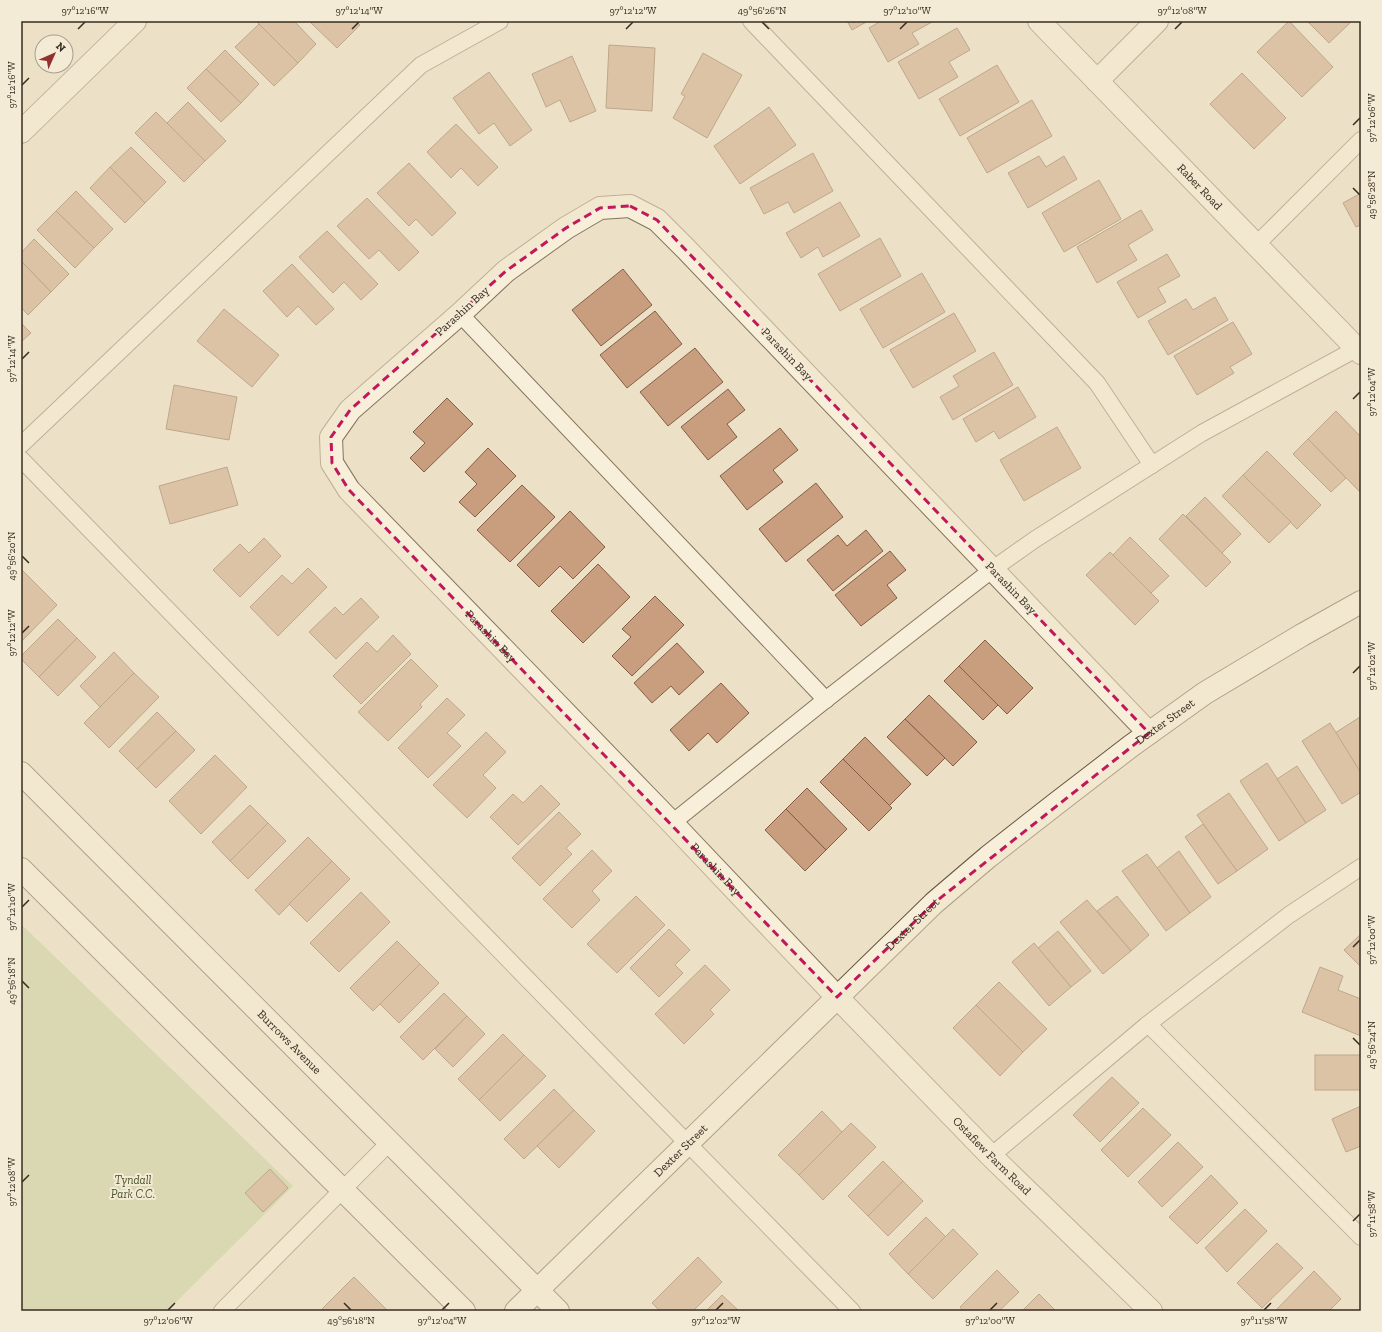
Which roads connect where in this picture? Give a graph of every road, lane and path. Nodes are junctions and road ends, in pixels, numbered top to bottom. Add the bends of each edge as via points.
1 (135, 21) edge
2 (500, 21) edge
3 (751, 21) edge
4 (1039, 21) edge
5 (1157, 21) edge
6 (1097, 81) junction
7 (21, 132) edge
8 (1361, 140) edge
9 (1256, 245) junction
10 (460, 314) junction
11 (1359, 351) edge
12 (21, 445) edge
13 (21, 459) edge
14 (1152, 465) junction
15 (993, 569) junction
16 (1361, 602) edge
17 (826, 700) junction
18 (1150, 733) junction
19 (21, 773) edge
20 (672, 823) junction
21 (1361, 866) edge
22 (21, 869) edge
23 (837, 997) junction
24 (1148, 1024) junction
25 (389, 1143) junction
26 (688, 1144) junction
27 (991, 1156) junction
28 (342, 1190) junction
29 (1361, 1237) edge
30 (538, 1291) junction
31 (222, 1311) edge
32 (464, 1311) edge
33 (516, 1311) edge
34 (558, 1311) edge
35 (852, 1311) edge
36 (1151, 1311) edge

1 - 7 street
2 - 12 lane via 421,65
3 - 14 lane via 1097,383
4 - 6 street, Raber Road
5 - 6 street
6 - 9 street, Raber Road
8 - 9 lane
9 - 11 street, Raber Road
10 - 15 street, Parashin Bay via 506,271 566,228 600,208 630,206 657,220
10 - 17 lane
10 - 20 street, Parashin Bay via 350,410 331,437 332,463 349,490
11 - 14 lane via 1202,433
13 - 26 lane
14 - 15 lane
15 - 17 lane
15 - 18 street, Parashin Bay
16 - 18 street, Dexter Street via 1205,693
17 - 20 lane
18 - 23 street, Dexter Street via 958,882
19 - 25 street, Burrows Avenue
20 - 23 street, Parashin Bay
21 - 24 lane via 1289,915
22 - 28 street
23 - 26 street, Dexter Street
23 - 27 street, Ostafiew Farm Road
24 - 27 lane
24 - 29 lane
25 - 28 lane
25 - 30 street, Burrows Avenue
26 - 30 street, Dexter Street
26 - 35 lane
27 - 36 street, Ostafiew Farm Road
28 - 31 lane
28 - 32 street
30 - 33 street, Dexter Street
30 - 34 street, Burrows Avenue

